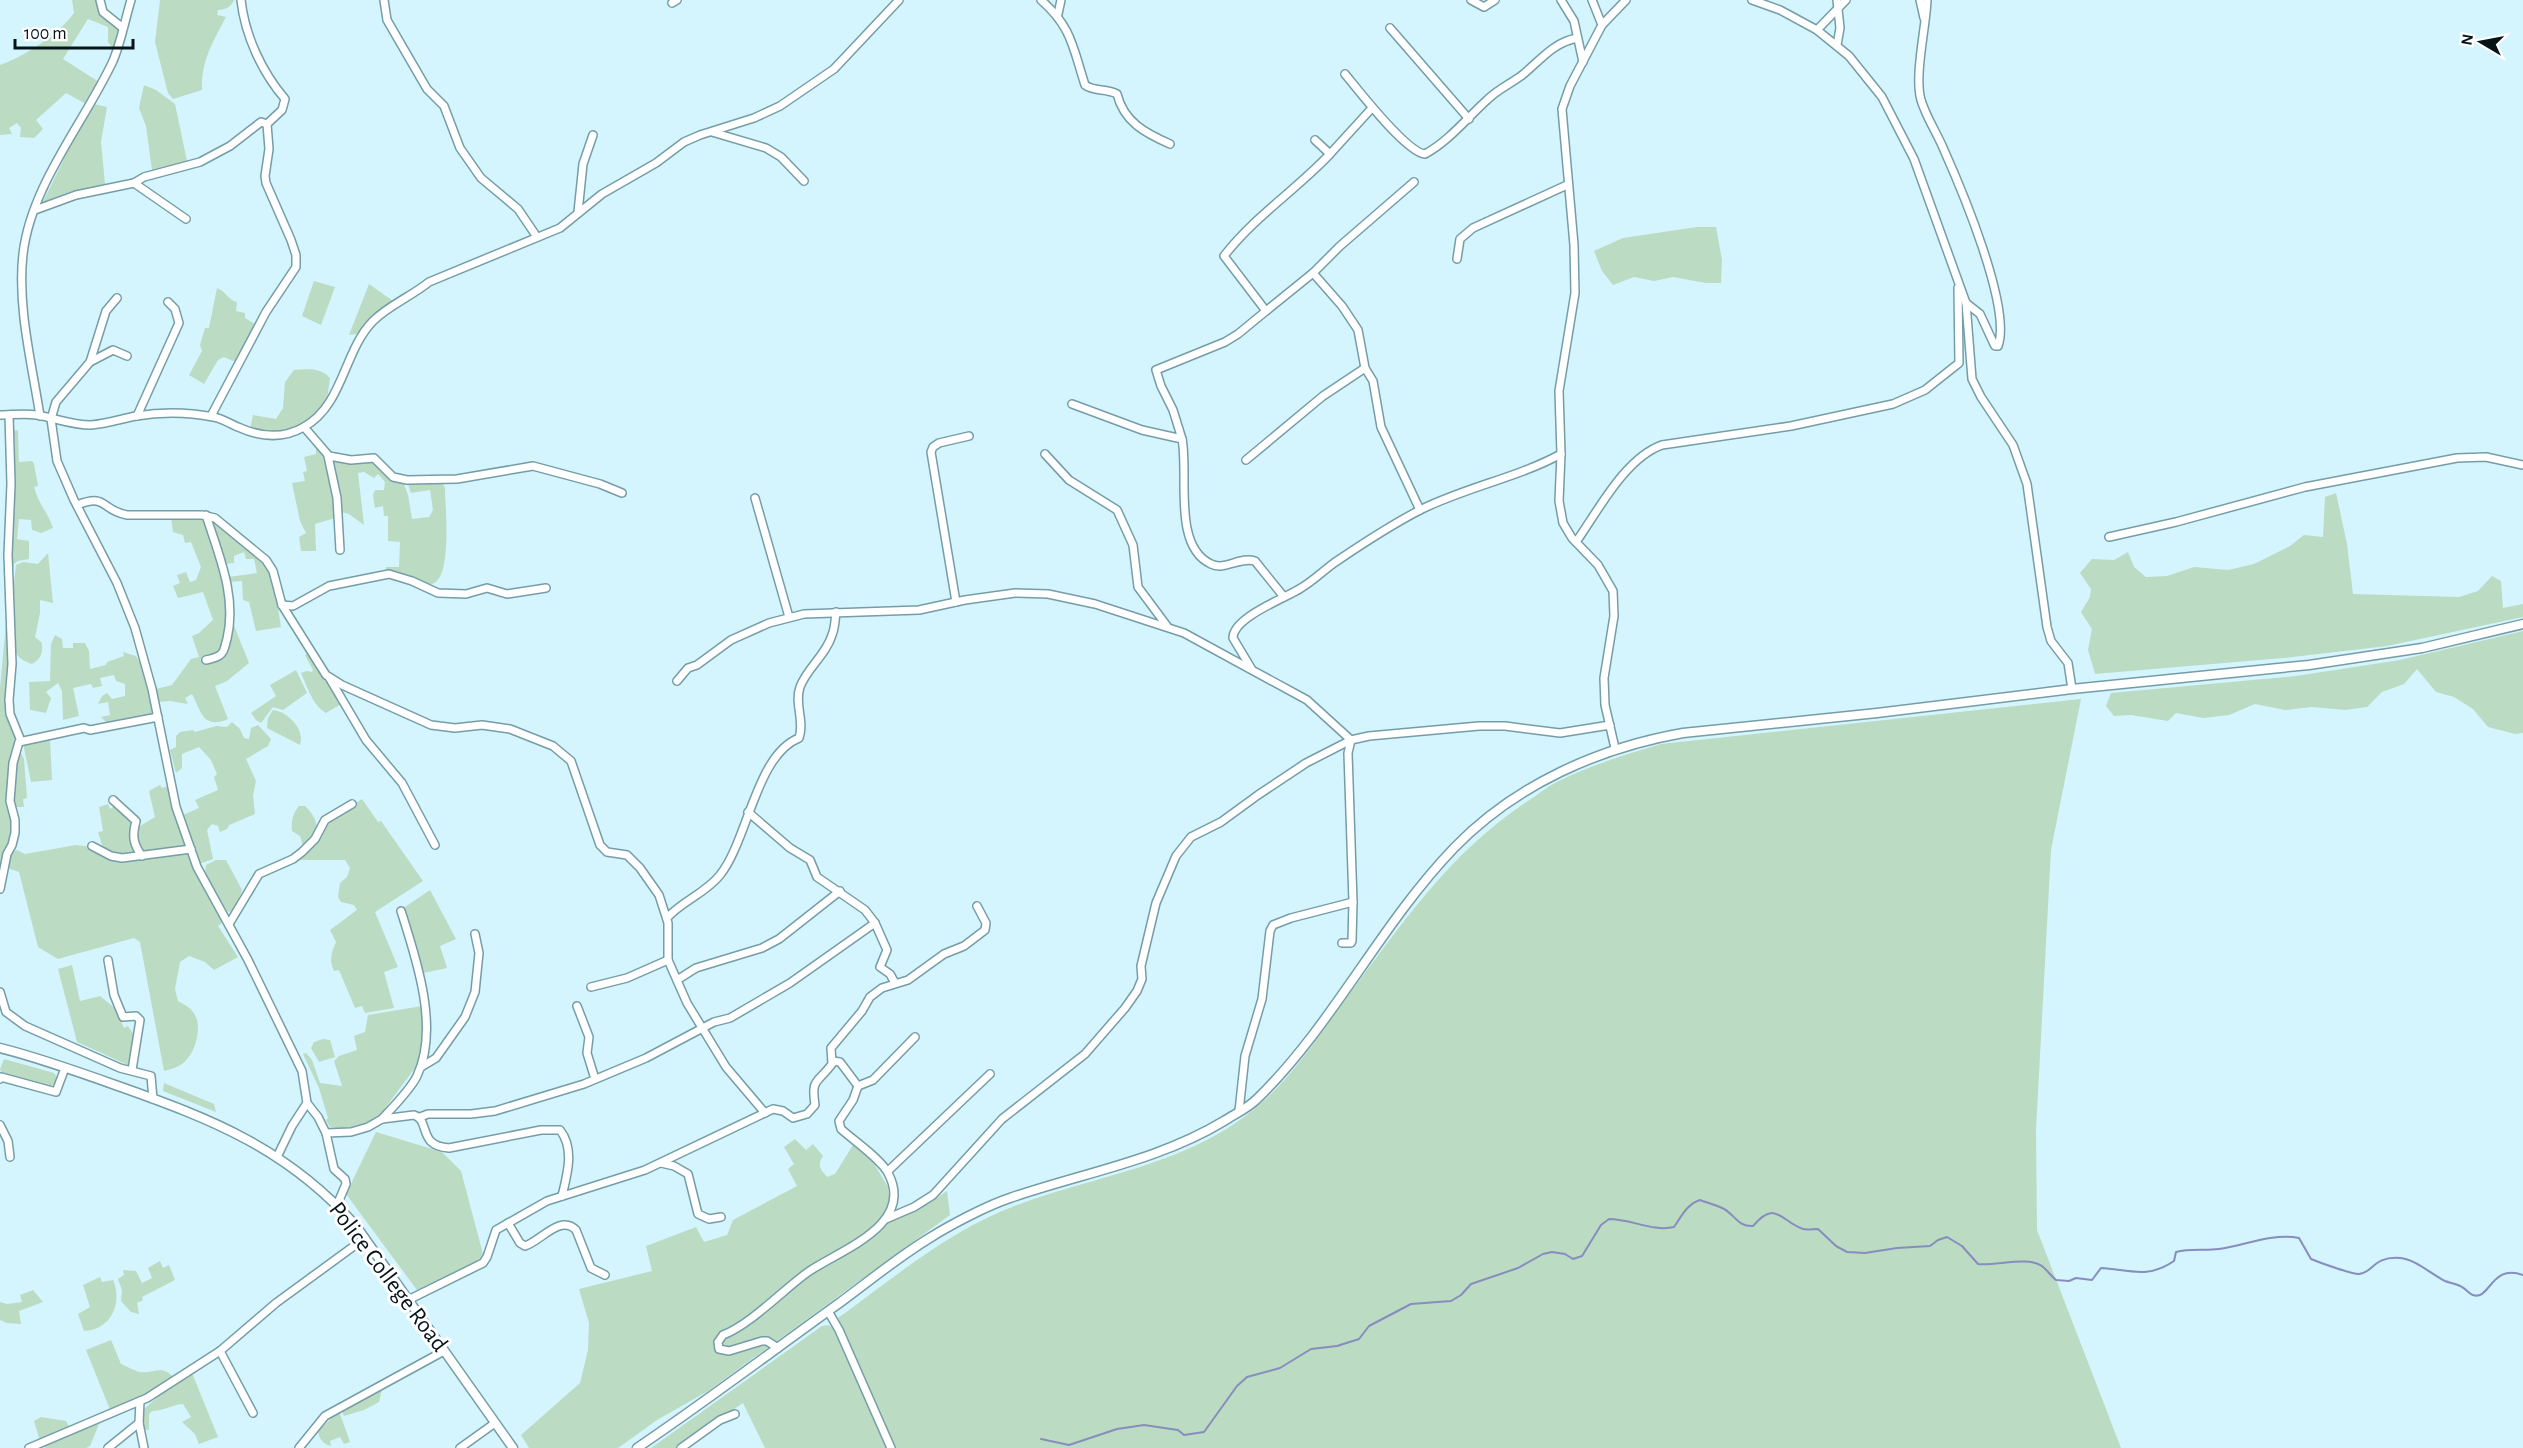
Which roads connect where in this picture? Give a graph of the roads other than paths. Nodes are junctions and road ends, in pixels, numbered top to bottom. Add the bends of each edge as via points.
1 (100, 0) edge
2 (131, 0) edge
3 (241, 0) edge
4 (384, 0) edge
5 (899, 0) edge
6 (1041, 0) edge
7 (1062, 0) edge
8 (1471, 0) edge
9 (1495, 0) edge
10 (1561, 0) edge
11 (1592, 0) edge
12 (1626, 0) edge
13 (1752, 0) edge
14 (1846, 0) edge
15 (1920, 0) edge
16 (1927, 0) edge
17 (1838, 3) edge
18 (1058, 14) junction
19 (1926, 24) junction
20 (1602, 25) junction
21 (123, 28) junction
22 (1390, 28) dead end
23 (1817, 30) junction
24 (1577, 38) junction
25 (1837, 45) junction
26 (1583, 62) junction
27 (1345, 74) dead end
28 (1372, 108) junction
29 (1469, 119) junction
30 (267, 124) junction
31 (712, 132) junction
32 (593, 135) dead end
33 (1315, 140) dead end
34 (1170, 144) dead end
35 (1330, 154) junction
36 (804, 181) dead end
37 (1414, 182) dead end
38 (134, 183) junction
39 (1567, 185) junction
40 (35, 210) junction
41 (578, 212) junction
42 (186, 219) dead end
43 (537, 237) junction
44 (1457, 259) dead end
45 (1313, 273) junction
46 (1958, 282) junction
47 (117, 298) dead end
48 (168, 302) dead end
49 (1966, 303) junction
50 (1266, 311) junction
51 (127, 356) dead end
52 (90, 362) junction
53 (1365, 368) junction
54 (1072, 404) dead end
55 (0, 415) edge
56 (9, 415) junction
57 (40, 416) junction
58 (137, 416) junction
59 (211, 416) junction
60 (51, 419) junction
61 (304, 427) junction
62 (969, 436) dead end
63 (1182, 439) junction
64 (1045, 454) dead end
65 (1561, 454) junction
66 (328, 456) junction
67 (1246, 460) dead end
68 (2523, 465) edge
69 (622, 493) dead end
70 (755, 498) dead end
71 (77, 506) junction
72 (1420, 510) junction
73 (206, 515) junction
74 (2109, 537) dead end
75 (1576, 542) junction
76 (340, 550) dead end
77 (546, 588) dead end
78 (1284, 597) junction
79 (957, 602) junction
80 (282, 605) junction
81 (836, 612) junction
82 (789, 617) junction
83 (2523, 624) edge
84 (1168, 626) junction
85 (206, 660) dead end
86 (1252, 670) junction
87 (328, 677) junction
88 (677, 681) dead end
89 (2072, 689) junction
90 (158, 717) junction
91 (1610, 725) junction
92 (1351, 740) junction
93 (21, 741) junction
94 (1616, 748) junction
95 (113, 800) dead end
96 (352, 804) dead end
97 (748, 812) junction
98 (435, 845) dead end
99 (92, 846) dead end
100 (190, 849) junction
101 (142, 856) junction
102 (0, 889) edge
103 (840, 891) junction
104 (1353, 902) junction
105 (977, 906) dead end
106 (400, 911) dead end
107 (667, 918) junction
108 (875, 923) junction
109 (229, 924) junction
110 (475, 934) dead end
111 (1342, 943) dead end
112 (108, 960) dead end
113 (668, 960) junction
114 (678, 980) junction
115 (894, 983) junction
116 (591, 987) dead end
117 (0, 992) edge
118 (577, 1006) dead end
119 (701, 1029) junction
120 (915, 1037) dead end
121 (0, 1048) edge
122 (833, 1061) junction
123 (421, 1067) junction
124 (65, 1068) junction
125 (132, 1070) junction
126 (990, 1074) dead end
127 (0, 1079) edge
128 (595, 1079) junction
129 (858, 1086) junction
130 (153, 1099) junction
131 (307, 1103) junction
132 (1239, 1111) junction
133 (765, 1113) junction
134 (420, 1117) junction
135 (382, 1119) junction
136 (0, 1125) edge
137 (326, 1133) junction
138 (10, 1157) dead end
139 (277, 1157) junction
140 (661, 1163) junction
141 (888, 1172) junction
142 (562, 1196) junction
143 (337, 1205) junction
144 (721, 1217) dead end
145 (886, 1219) junction
146 (508, 1222) junction
147 (364, 1238) junction
148 (605, 1275) dead end
149 (408, 1300) junction
150 (828, 1311) junction
151 (778, 1348) junction
152 (220, 1351) junction
153 (444, 1351) junction
154 (140, 1401) junction
155 (253, 1413) dead end
156 (735, 1414) dead end
157 (139, 1423) junction
158 (495, 1423) junction
159 (29, 1448) edge
160 (108, 1448) edge
161 (144, 1448) edge
162 (299, 1448) edge
163 (460, 1448) edge
164 (513, 1448) edge
165 (637, 1448) edge
166 (681, 1448) edge
167 (891, 1448) edge

1 - 21 street via 106,16
2 - 21 street
3 - 30 street via 260,63 285,99 282,110
4 - 43 street via 387,20 428,89 448,114 460,148 481,178 518,209
5 - 31 street via 859,45 808,89 754,118
6 - 18 street
7 - 18 street
8 - 9 street via 1484,7
10 - 24 street via 1574,21
11 - 20 street
12 - 20 street
13 - 23 street
14 - 17 street
15 - 19 street
16 - 19 street
17 - 23 street
17 - 25 street
18 - 34 street via 1068,31 1085,85 1117,94 1127,118 1139,129
19 - 49 street via 1921,100 1978,235 1998,305 1998,346 1980,314
20 - 26 street
21 - 40 street via 113,61
22 - 29 street
23 - 25 street
24 - 26 street
24 - 29 street via 1539,57 1522,75 1488,98
25 - 46 street via 1882,97 1914,159
26 - 39 street via 1562,109
27 - 28 street
28 - 29 street via 1419,154 1432,150
28 - 35 street
30 - 38 street via 261,122 230,146 200,162
30 - 59 street via 266,183 291,240 296,267 266,312
31 - 36 street via 766,148 781,157
31 - 41 street via 684,142
32 - 41 street via 584,164
33 - 35 street
35 - 50 street via 1269,208 1224,256
37 - 45 street
38 - 40 street via 76,195
38 - 42 street
39 - 44 street via 1473,228 1460,239
39 - 65 street via 1575,293 1559,391
40 - 57 street via 23,253 22,277
41 - 43 street via 560,228
43 - 61 street via 429,282 372,321 329,403
45 - 50 street
45 - 53 street via 1358,330
46 - 49 street
46 - 75 street via 1959,363 1925,390 1893,404 1836,417 1652,449 1628,470
47 - 52 street via 106,311
48 - 58 street via 176,309 178,324
49 - 89 street via 1972,379 2013,445 2027,484 2047,627 2051,641 2068,663
50 - 63 street via 1225,342 1156,370
51 - 52 street via 113,350
52 - 60 street via 59,396
53 - 67 street via 1323,396
53 - 72 street via 1372,381 1381,426
54 - 63 street via 1142,430
55 - 56 street
56 - 57 street
56 - 93 street via 9,700
57 - 60 street
58 - 59 street
58 - 60 street via 93,424
59 - 61 street via 265,436
60 - 71 street via 57,461
61 - 66 street
62 - 79 street via 939,443 931,452
63 - 78 street via 1190,542 1210,564 1218,566 1248,558 1255,561
64 - 84 street via 1069,480 1118,510 1133,545 1138,587
65 - 72 street via 1536,468
65 - 75 street via 1559,501 1563,523
66 - 69 street via 374,458 393,477 407,480 457,479 533,466
66 - 76 street via 337,498
68 - 74 street via 2486,457 2422,464 2305,487
70 - 82 street
71 - 73 street via 93,499 115,513 127,515
71 - 90 street via 135,628
72 - 78 street
73 - 80 street via 266,560
73 - 85 street via 226,577 230,616 224,650
75 - 91 street via 1598,565 1612,591 1614,616 1604,678
77 - 80 street via 507,594 487,588 466,594 438,593 389,574 329,586 293,606
78 - 86 street via 1268,604 1233,632
79 - 81 street via 919,610
79 - 84 street via 1015,593 1048,594
80 - 87 street
81 - 82 street
81 - 97 street via 832,635 800,687 799,738 773,761
82 - 88 street via 731,640 688,668
83 - 89 street via 2422,648 2309,665
84 - 86 street
86 - 92 street via 1307,700
87 - 98 street via 366,740 402,783
87 - 107 street via 431,725 510,729 553,746 571,761 600,845 607,852 627,855 640,868 659,895
89 - 94 street via 1683,733
90 - 93 street
90 - 100 street via 176,807
91 - 92 street via 1560,733 1479,726
91 - 94 street
92 - 104 street via 1348,753
92 - 145 street via 1306,763 1221,822 1191,837 1176,856 1156,903 1142,979 1125,1008 1084,1054 1002,1119 933,1195
93 - 102 street via 15,750 10,801 15,833
94 - 132 street via 1552,776 1479,825 1454,849 1416,894 1317,1030 1255,1102
95 - 101 street via 136,821 133,837
96 - 109 street via 325,820 315,839 293,859 259,874
97 - 103 street via 810,860 817,877
97 - 107 street via 737,846 720,876
99 - 101 street via 111,856
100 - 101 street
100 - 109 street
103 - 108 street
103 - 114 street via 779,939 696,968
104 - 111 street via 1352,941
104 - 132 street via 1273,925 1262,999 1245,1056
105 - 115 street via 986,923 985,930 908,980
106 - 123 street via 422,980 426,1020
107 - 113 street
108 - 115 street via 887,950 880,967
108 - 119 street via 790,983 730,1018
109 - 131 street via 302,1071
110 - 123 street via 479,953 475,992 465,1017 436,1058
112 - 125 street via 118,1009 123,1017 136,1016 140,1020
113 - 114 street
113 - 116 street via 627,978
114 - 119 street
115 - 122 street via 870,997 831,1048
117 - 125 street via 6,1012 19,1023
118 - 128 street via 589,1037 587,1053
119 - 128 street
119 - 133 street via 737,1083
120 - 129 street via 873,1080
121 - 124 street, Police College Road
122 - 129 street via 840,1062
122 - 133 street via 813,1086 815,1105 807,1114 793,1118 773,1109
123 - 135 street via 416,1080
124 - 127 street via 56,1092
124 - 130 street, Police College Road
125 - 130 street via 151,1076
126 - 141 street
128 - 134 street via 495,1111
129 - 141 street via 838,1120 841,1129
130 - 139 street, Police College Road via 242,1136
131 - 137 street
131 - 139 street
132 - 150 street via 1206,1132 1159,1153 1007,1199 928,1238
133 - 140 street
134 - 135 street
134 - 142 street via 429,1141 448,1148 541,1130 560,1130 569,1161
135 - 137 street via 351,1132
136 - 138 street
137 - 143 street via 334,1169 346,1184
139 - 143 street, Police College Road
140 - 142 street
140 - 144 street via 688,1174 698,1214 709,1219
141 - 145 street via 894,1198
142 - 146 street
143 - 147 street, Police College Road
145 - 151 street via 797,1280 718,1342 719,1349 729,1351 762,1341
146 - 148 street via 525,1246 556,1227 571,1226 591,1268
146 - 149 street via 496,1230 483,1263
147 - 149 street, Police College Road
147 - 152 street
149 - 153 street, Police College Road
150 - 151 street
150 - 167 street
151 - 165 street
152 - 154 street
152 - 155 street
153 - 158 street, Police College Road
153 - 162 street via 325,1416
154 - 157 street
154 - 159 street
156 - 166 street
157 - 160 street
157 - 161 street
158 - 163 street
158 - 164 street, Police College Road

